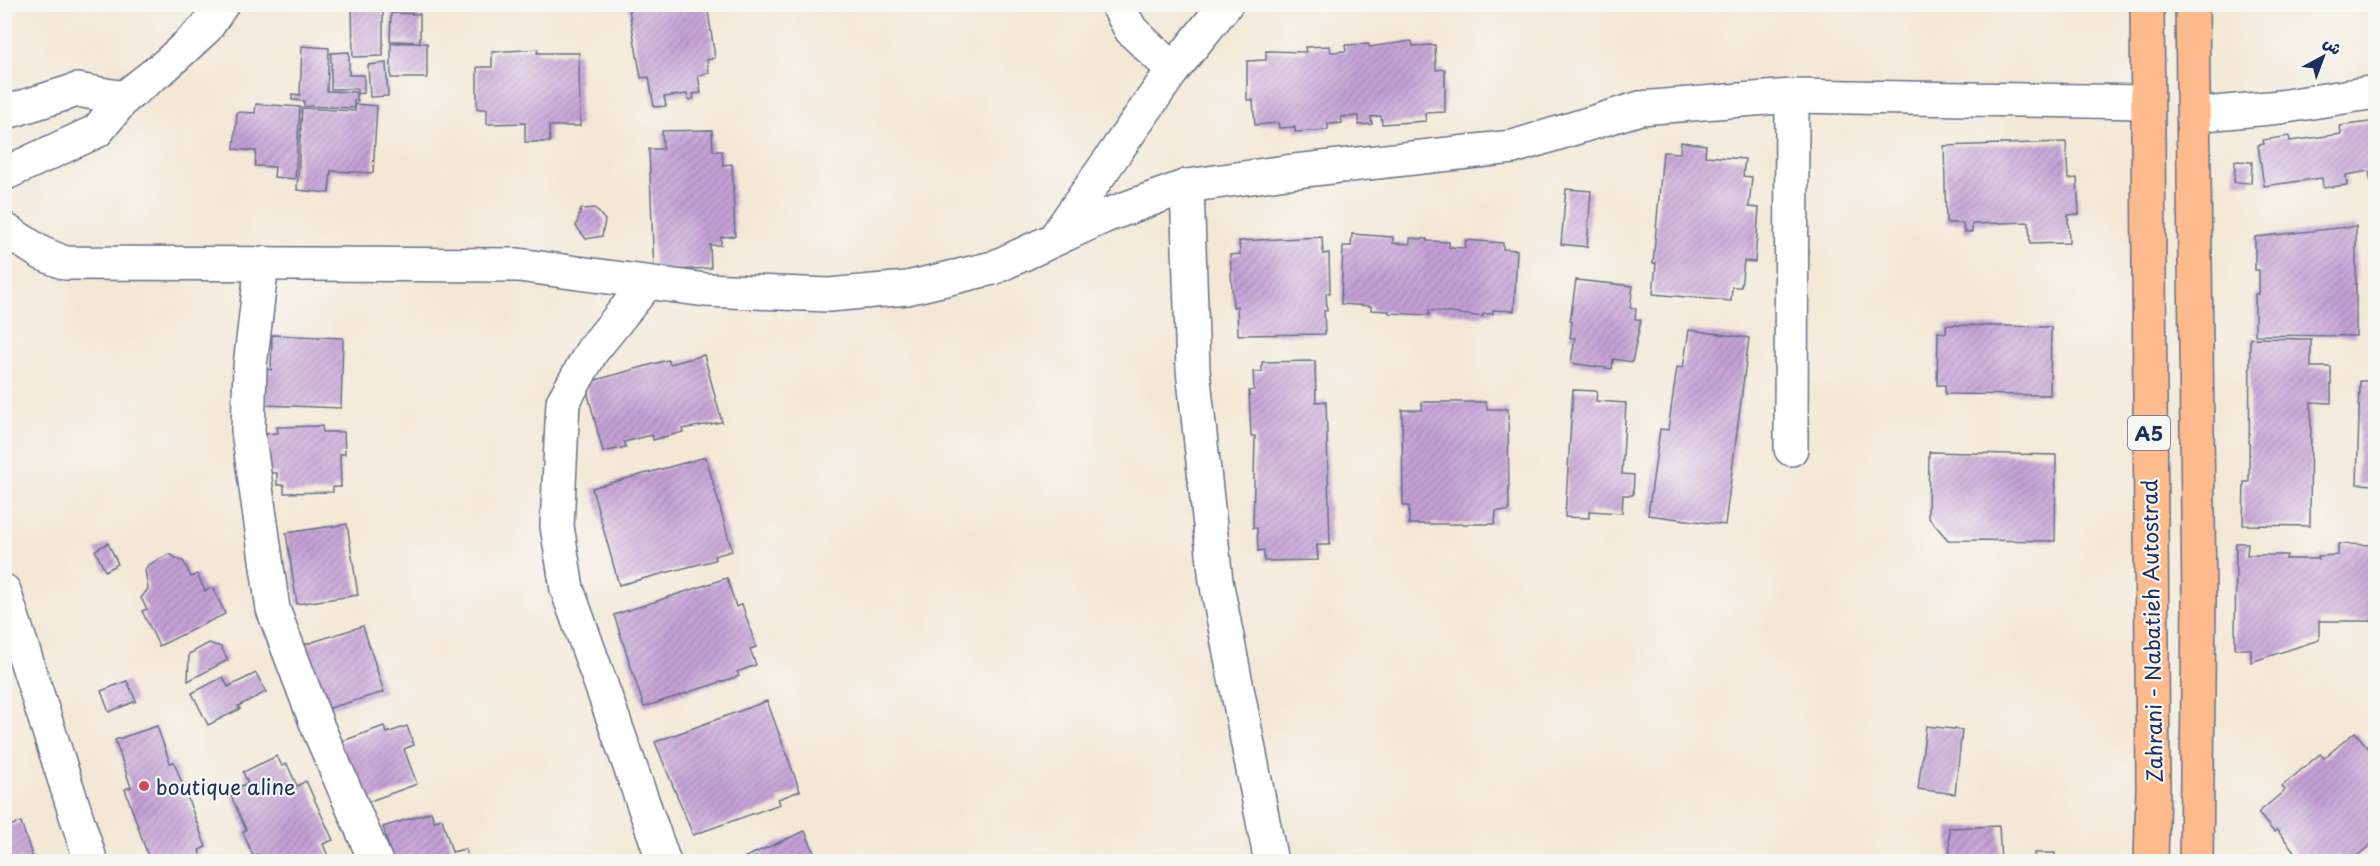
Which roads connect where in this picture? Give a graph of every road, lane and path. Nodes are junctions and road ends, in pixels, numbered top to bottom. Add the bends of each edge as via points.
1 (222, 4) edge
2 (1117, 4) edge
3 (1226, 4) edge
4 (2147, 4) edge
5 (2192, 4) edge
6 (1173, 70) junction
7 (2376, 92) edge
8 (1792, 96) junction
9 (124, 98) junction
10 (2146, 102) junction
11 (4, 113) edge
12 (2194, 115) junction
13 (4, 174) edge
14 (1186, 186) junction
15 (4, 229) edge
16 (1054, 240) junction
17 (262, 263) junction
18 (647, 283) junction
19 (1791, 449) dead end
20 (4, 591) edge
21 (2153, 786) junction
22 (2197, 786) junction
23 (91, 861) edge
24 (376, 861) edge
25 (664, 861) edge
26 (1271, 861) edge
27 (2151, 861) edge
28 (2196, 861) edge

1 - 9 street via 206,28
2 - 6 street via 1131,30
3 - 6 street
4 - 10 highway, Zahrani - Nabatieh Autostrad / A5
5 - 12 highway, Zahrani - Nabatieh Autostrad / A5
6 - 16 street
7 - 12 street
8 - 10 street
8 - 14 street via 1640,108 1513,147
8 - 19 street
9 - 11 street via 76,90
9 - 13 street via 97,131
10 - 21 highway, Zahrani - Nabatieh Autostrad / A5
12 - 22 highway, Zahrani - Nabatieh Autostrad / A5
14 - 16 street
14 - 26 street via 1193,370 1216,582
15 - 17 street via 41,254 65,263
16 - 18 street via 993,268 907,288 829,295 706,290
17 - 18 street via 518,265
17 - 24 street via 250,366 248,431 273,609 319,730
18 - 25 street via 592,351 563,402 557,526 567,589
20 - 23 street
21 - 22 highway
21 - 27 highway, Zahrani - Nabatieh Autostrad / A5
22 - 28 highway, Zahrani - Nabatieh Autostrad / A5

